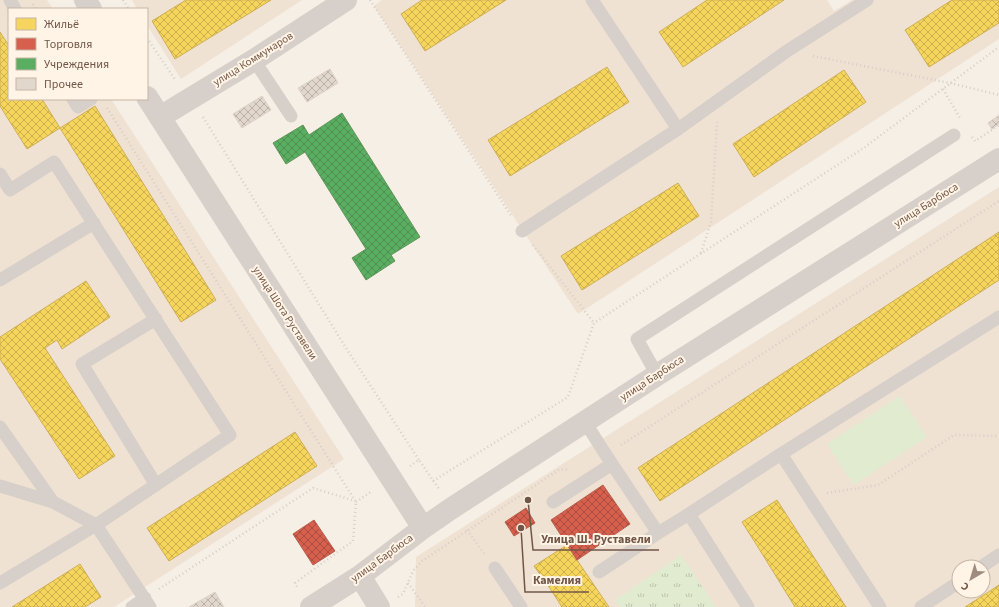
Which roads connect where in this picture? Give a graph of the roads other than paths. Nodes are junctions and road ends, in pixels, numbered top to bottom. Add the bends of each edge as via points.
1 (346, 0) edge
2 (592, 0) edge
3 (867, 0) edge
4 (254, 60) junction
5 (148, 99) edge
6 (74, 100) edge
7 (89, 100) edge
8 (291, 116) dead end
9 (160, 117) junction
10 (678, 129) junction
11 (954, 135) dead end
12 (999, 159) edge
13 (0, 174) edge
14 (94, 223) junction
15 (522, 231) road end
16 (0, 280) edge
17 (999, 318) edge
18 (156, 319) junction
19 (657, 375) junction
20 (585, 422) junction
21 (0, 427) edge
22 (782, 454) junction
23 (609, 459) junction
24 (156, 485) junction
25 (0, 486) edge
26 (53, 502) junction
27 (553, 502) dead end
28 (689, 514) junction
29 (96, 525) junction
30 (423, 528) junction
31 (658, 533) junction
32 (495, 568) dead end
33 (599, 572) dead end
34 (360, 576) junction
35 (0, 583) edge
36 (951, 587) edge
37 (306, 601) edge
38 (148, 603) edge
39 (388, 603) edge
40 (132, 607) edge
41 (521, 607) edge
42 (748, 607) edge
43 (880, 607) edge
44 (921, 607) edge

1 - 4 street, улица Коммунаров
2 - 10 lane
3 - 10 lane via 788,51
4 - 8 lane
4 - 9 street, улица Коммунаров
5 - 9 street, улица Шота Руставели
6 - 7 lane via 78,107
9 - 30 street, улица Шота Руставели
10 - 15 lane
11 - 19 lane via 637,339
12 - 19 street, улица Барбюса
13 - 14 lane via 10,190 54,162
14 - 16 lane
14 - 18 lane
17 - 22 lane
18 - 24 lane via 230,435
18 - 24 lane via 82,364
19 - 20 street, улица Барбюса
20 - 23 lane
20 - 30 street, улица Барбюса
21 - 26 lane
22 - 28 lane
22 - 43 lane
23 - 27 lane
23 - 31 lane
24 - 29 lane
25 - 26 lane
26 - 29 lane
28 - 31 lane
28 - 42 lane
29 - 35 lane
29 - 38 lane
30 - 34 street, улица Барбюса
31 - 33 lane
32 - 41 lane
34 - 37 street, улица Барбюса
34 - 39 street
36 - 44 lane
38 - 40 lane

